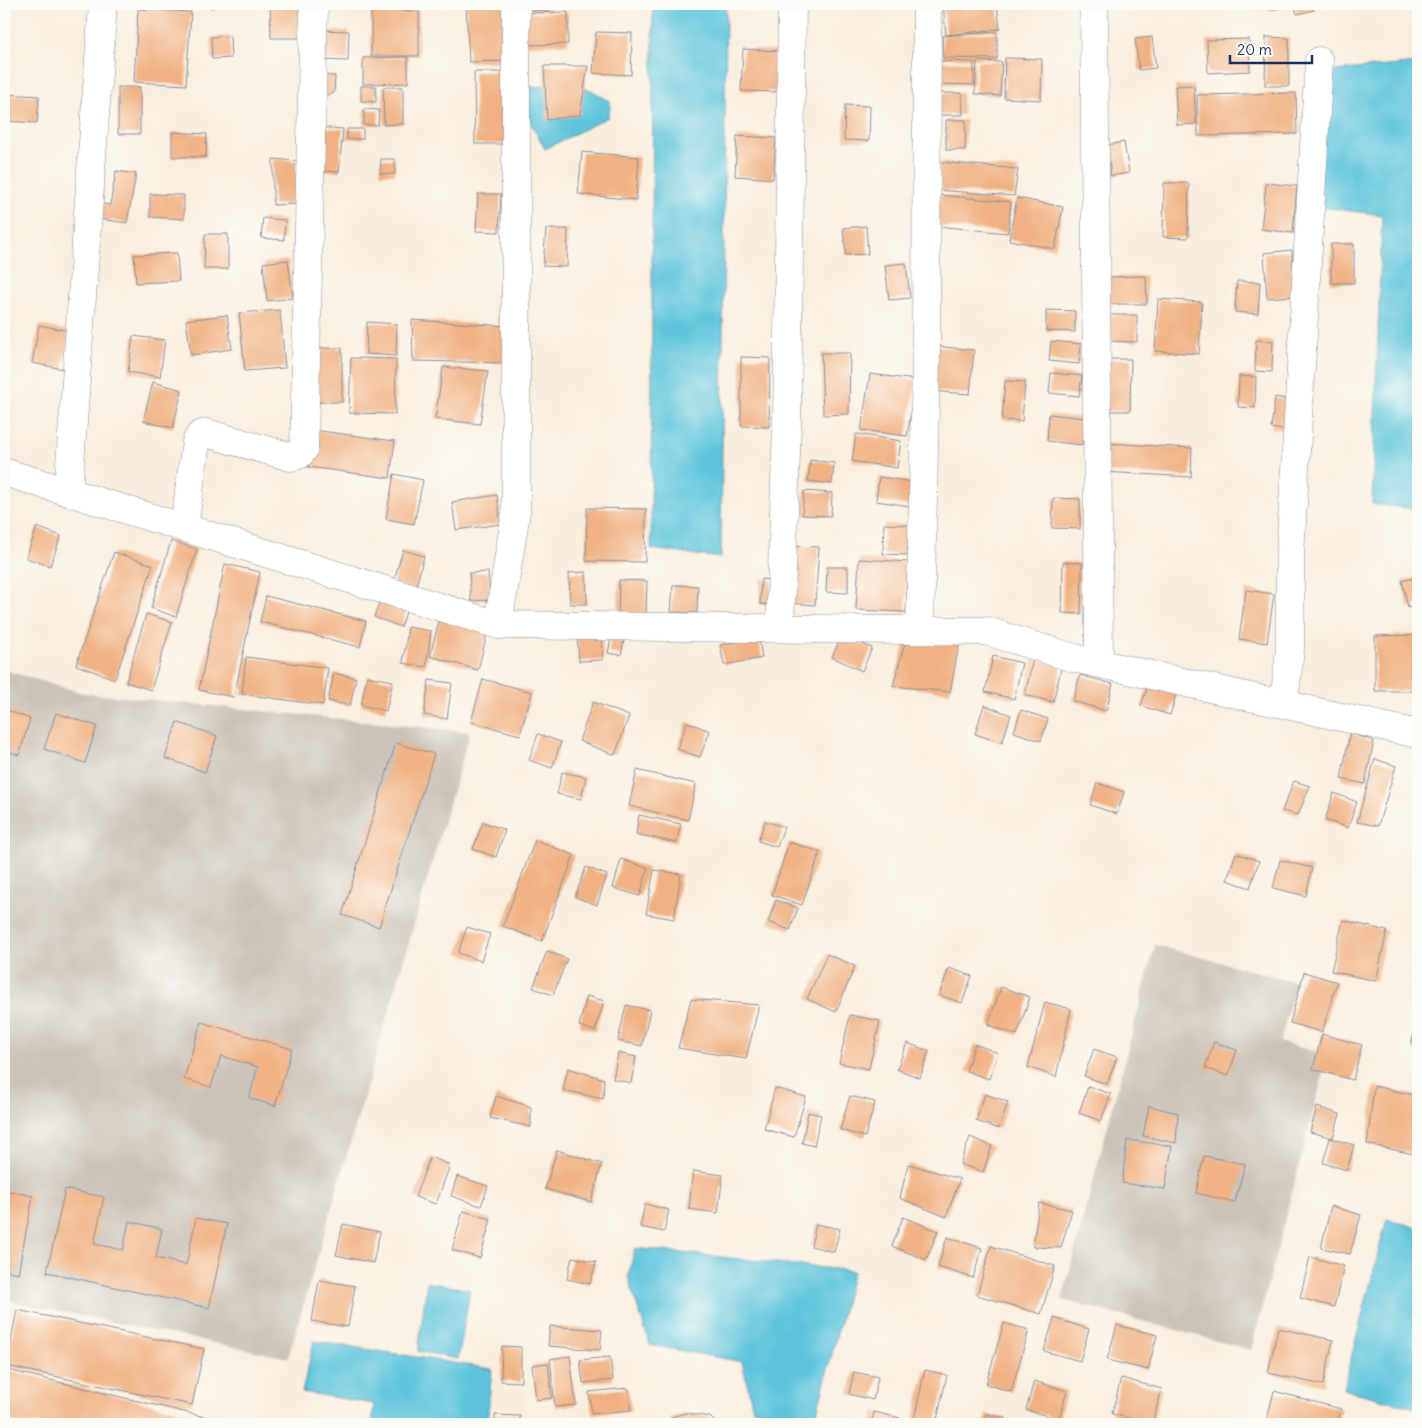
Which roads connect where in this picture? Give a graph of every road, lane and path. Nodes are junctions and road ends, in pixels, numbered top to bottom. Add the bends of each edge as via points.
1 (103, 4) edge
2 (314, 4) edge
3 (516, 4) edge
4 (792, 4) edge
5 (927, 4) edge
6 (1094, 4) edge
7 (1319, 61) dead end
8 (4, 472) edge
9 (68, 492) junction
10 (184, 528) junction
11 (498, 625) junction
12 (780, 628) junction
13 (920, 630) junction
14 (1099, 663) junction
15 (1284, 704) junction
16 (1418, 734) edge

1 - 9 street
2 - 10 street via 304,449 291,457 206,433 200,435 196,442
3 - 11 street via 516,512
4 - 12 street via 787,424
5 - 13 street via 926,361
6 - 14 street
7 - 15 street via 1290,555 1290,649
8 - 9 street
9 - 10 street
10 - 11 street
11 - 12 street
12 - 13 street
13 - 14 street via 986,631
14 - 15 street
15 - 16 street

